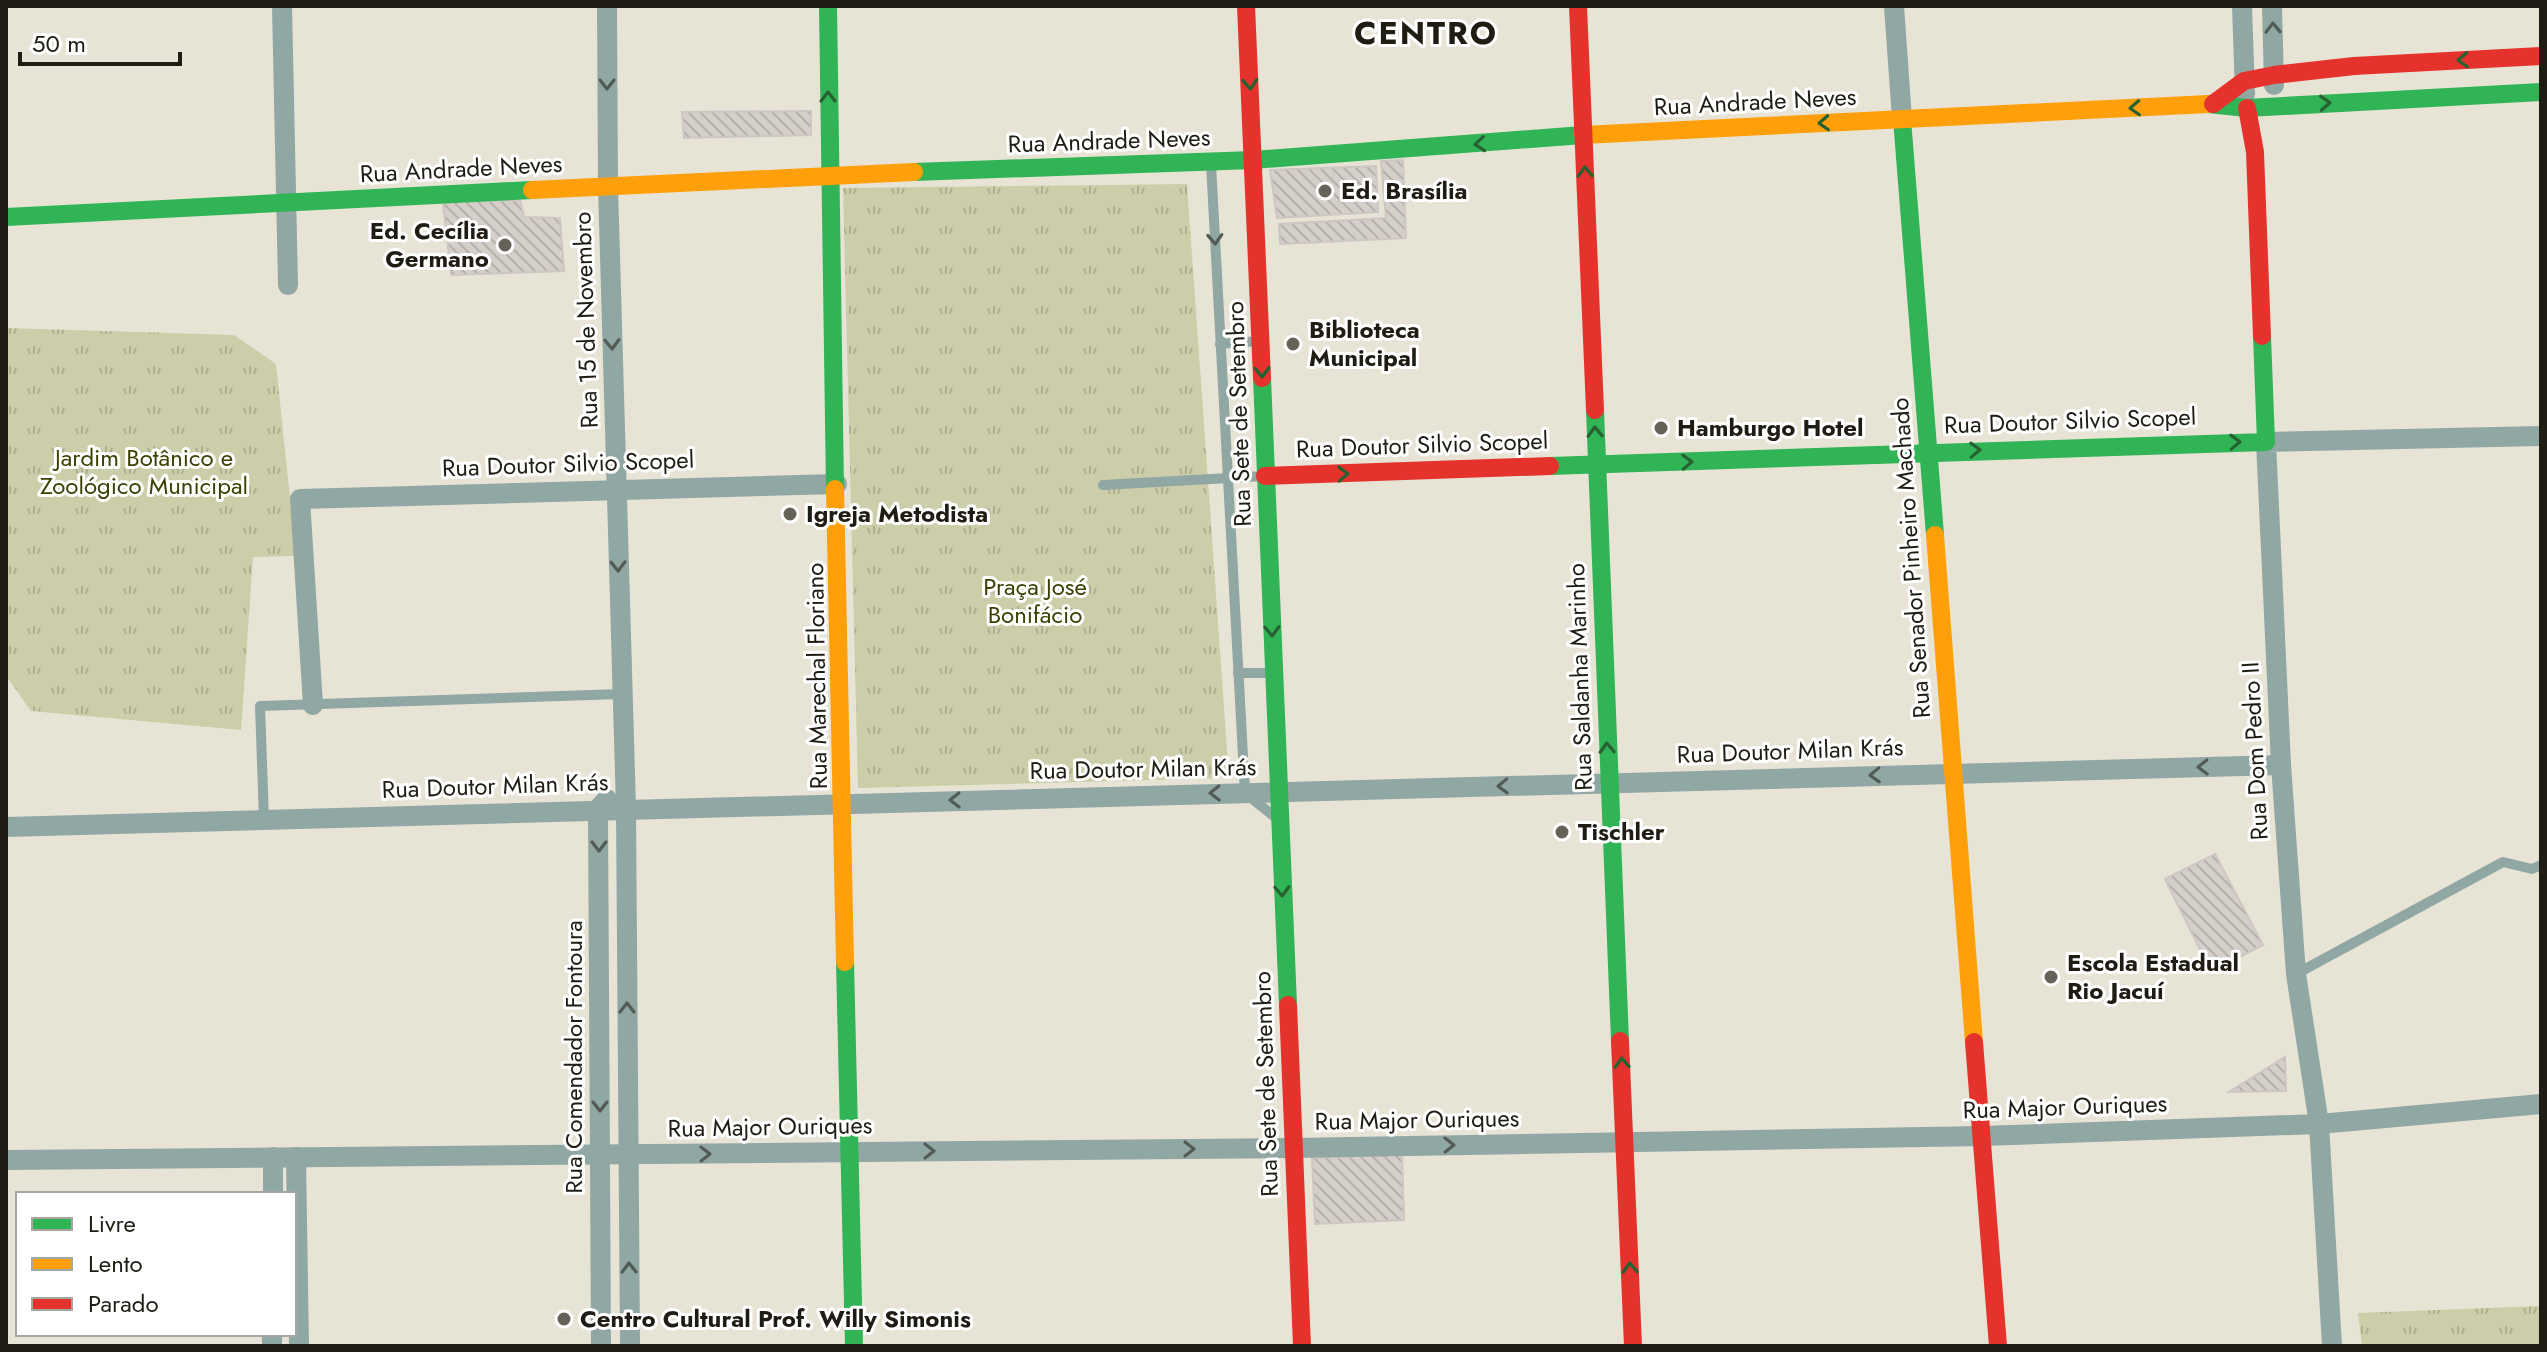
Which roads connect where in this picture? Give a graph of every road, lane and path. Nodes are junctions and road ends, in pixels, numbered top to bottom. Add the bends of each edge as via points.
1 (282, 6) edge
2 (607, 6) edge
3 (828, 6) edge
4 (1246, 6) edge
5 (1578, 6) edge
6 (1894, 6) edge
7 (2242, 6) edge
8 (2272, 6) edge
9 (2541, 56) edge
10 (2429, 62) junction
11 (2274, 75) junction
12 (2244, 81) junction
13 (2541, 92) edge
14 (2432, 97) junction
15 (2213, 104) junction
16 (2275, 105) junction
17 (2247, 108) junction
18 (1902, 119) junction
19 (1584, 135) junction
20 (2255, 152) junction
21 (1253, 160) junction
22 (1210, 162) junction
23 (828, 175) junction
24 (608, 187) junction
25 (286, 201) junction
26 (6, 217) edge
27 (288, 285) dead end
28 (1261, 341) junction
29 (1220, 344) junction
30 (2541, 436) edge
31 (2266, 442) junction
32 (1930, 452) junction
33 (1596, 465) junction
34 (1265, 476) junction
35 (1228, 478) junction
36 (837, 484) junction
37 (1103, 485) dead end
38 (617, 488) junction
39 (1238, 673) junction
40 (1273, 673) junction
41 (621, 694) junction
42 (313, 705) junction
43 (2281, 765) junction
44 (1953, 773) junction
45 (625, 777) junction
46 (1608, 783) junction
47 (1278, 792) junction
48 (1245, 793) junction
49 (844, 802) junction
50 (626, 808) junction
51 (598, 809) junction
52 (264, 819) junction
53 (1280, 821) junction
54 (6, 827) edge
55 (2541, 865) edge
56 (626, 929) junction
57 (599, 930) junction
58 (2296, 974) junction
59 (600, 1066) junction
60 (627, 1067) junction
61 (2541, 1104) edge
62 (2319, 1124) junction
63 (1982, 1136) junction
64 (1626, 1141) junction
65 (1293, 1148) junction
66 (851, 1152) junction
67 (600, 1155) junction
68 (627, 1155) junction
69 (273, 1157) junction
70 (296, 1157) junction
71 (6, 1160) edge
72 (273, 1192) edge
73 (297, 1336) edge
74 (601, 1346) edge
75 (630, 1346) edge
76 (854, 1346) edge
77 (1302, 1346) edge
78 (1633, 1346) edge
79 (1998, 1346) edge
80 (2332, 1346) edge

1 - 25 street
2 -> 24 street, Rua 15 de Novembro
23 -> 3 main road, Rua Marechal Floriano
4 -> 21 main road, Rua Sete de Setembro
5 - 19 main road, Rua Saldanha Marinho
6 - 18 street, Rua Senador Pinheiro Machado
7 - 12 street, Rua Dom Pedro II
11 -> 8 street, Rua Dom Pedro II
9 -> 10 main road
10 - 11 main road
10 - 14 main road
11 - 12 main road
11 - 16 street, Rua Dom Pedro II
12 - 15 main road
12 - 17 street, Rua Dom Pedro II
13 - 14 main road, Rua Andrade Neves
16 -> 14 main road, Rua Andrade Neves
15 - 17 main road, Rua Andrade Neves
15 -> 18 main road, Rua Andrade Neves
16 - 17 main road, Rua Andrade Neves
16 - 20 main road, Rua Dom Pedro II
17 - 20 main road, Rua Dom Pedro II
18 -> 19 main road, Rua Andrade Neves
18 - 32 main road, Rua Senador Pinheiro Machado
19 -> 21 main road, Rua Andrade Neves
33 -> 19 main road, Rua Saldanha Marinho
20 - 31 main road, Rua Dom Pedro II
21 - 22 main road, Rua Andrade Neves
21 - 28 main road, Rua Sete de Setembro
22 - 23 main road, Rua Andrade Neves
22 -> 29 lane, Rua Sete de Setembro
23 - 24 main road, Rua Andrade Neves
23 - 36 main road, Rua Marechal Floriano
24 - 25 main road, Rua Andrade Neves
24 -> 38 street, Rua 15 de Novembro
25 - 26 main road, Rua Andrade Neves
25 - 27 street
28 - 29 lane
28 -> 34 main road, Rua Sete de Setembro
29 - 35 lane, Rua Sete de Setembro
30 - 31 street, Rua Doutor Silvio Scopel
32 -> 31 main road, Rua Doutor Silvio Scopel
31 - 43 street, Rua Dom Pedro II
33 -> 32 main road, Rua Doutor Silvio Scopel
32 - 44 main road, Rua Senador Pinheiro Machado
34 -> 33 main road, Rua Doutor Silvio Scopel
46 -> 33 main road, Rua Saldanha Marinho
34 - 35 lane
34 -> 40 main road, Rua Sete de Setembro
35 - 37 lane
35 - 39 lane, Rua Sete de Setembro
36 - 38 street, Rua Doutor Silvio Scopel
36 - 49 main road, Rua Marechal Floriano
38 -> 41 street
38 - 42 street, Rua Doutor Silvio Scopel via 300,499
39 - 40 lane
39 - 48 lane, Rua Sete de Setembro
40 - 47 main road, Rua Sete de Setembro
41 - 42 lane
41 - 45 street
42 - 52 lane via 260,706
43 -> 44 street, Rua Doutor Milan Krás
43 - 58 street, Rua Dom Pedro II
44 -> 46 street, Rua Doutor Milan Krás
44 - 63 main road, Rua Senador Pinheiro Machado
45 - 50 street
45 - 51 street
46 -> 47 street, Rua Doutor Milan Krás
64 -> 46 main road, Rua Saldanha Marinho
47 - 48 street, Rua Doutor Milan Krás
47 - 53 main road, Rua Sete de Setembro
48 -> 49 street, Rua Doutor Milan Krás
48 - 53 lane
49 - 50 street, Rua Doutor Milan Krás
49 - 66 main road, Rua Marechal Floriano
50 - 51 street, Rua Doutor Milan Krás
50 - 56 street
51 - 52 street, Rua Doutor Milan Krás
51 -> 57 street, Rua Comendador Fontoura
52 - 54 street, Rua Doutor Milan Krás
53 -> 65 main road, Rua Sete de Setembro
55 - 58 lane via 2532,869 2503,862
56 - 57 street
60 -> 56 street
57 - 59 street, Rua Comendador Fontoura
58 - 62 street, Rua Dom Pedro II
59 - 60 street
59 -> 67 street, Rua Comendador Fontoura
60 - 68 street
61 - 62 street, Rua Major Ouriques
62 - 63 street, Rua Major Ouriques
62 - 80 street, Rua Dom Pedro II
63 - 64 street, Rua Major Ouriques
63 - 79 main road, Rua Senador Pinheiro Machado
65 -> 64 street, Rua Major Ouriques
78 -> 64 main road, Rua Saldanha Marinho
66 -> 65 street, Rua Major Ouriques
65 - 77 main road, Rua Sete de Setembro
68 -> 66 street, Rua Major Ouriques
66 - 76 main road, Rua Marechal Floriano
67 - 68 street, Rua Major Ouriques
67 - 70 street, Rua Major Ouriques
67 - 74 street, Rua Comendador Fontoura
75 -> 68 street
69 - 70 street, Rua Major Ouriques
69 - 71 street, Rua Major Ouriques
69 - 72 street
70 - 73 street

